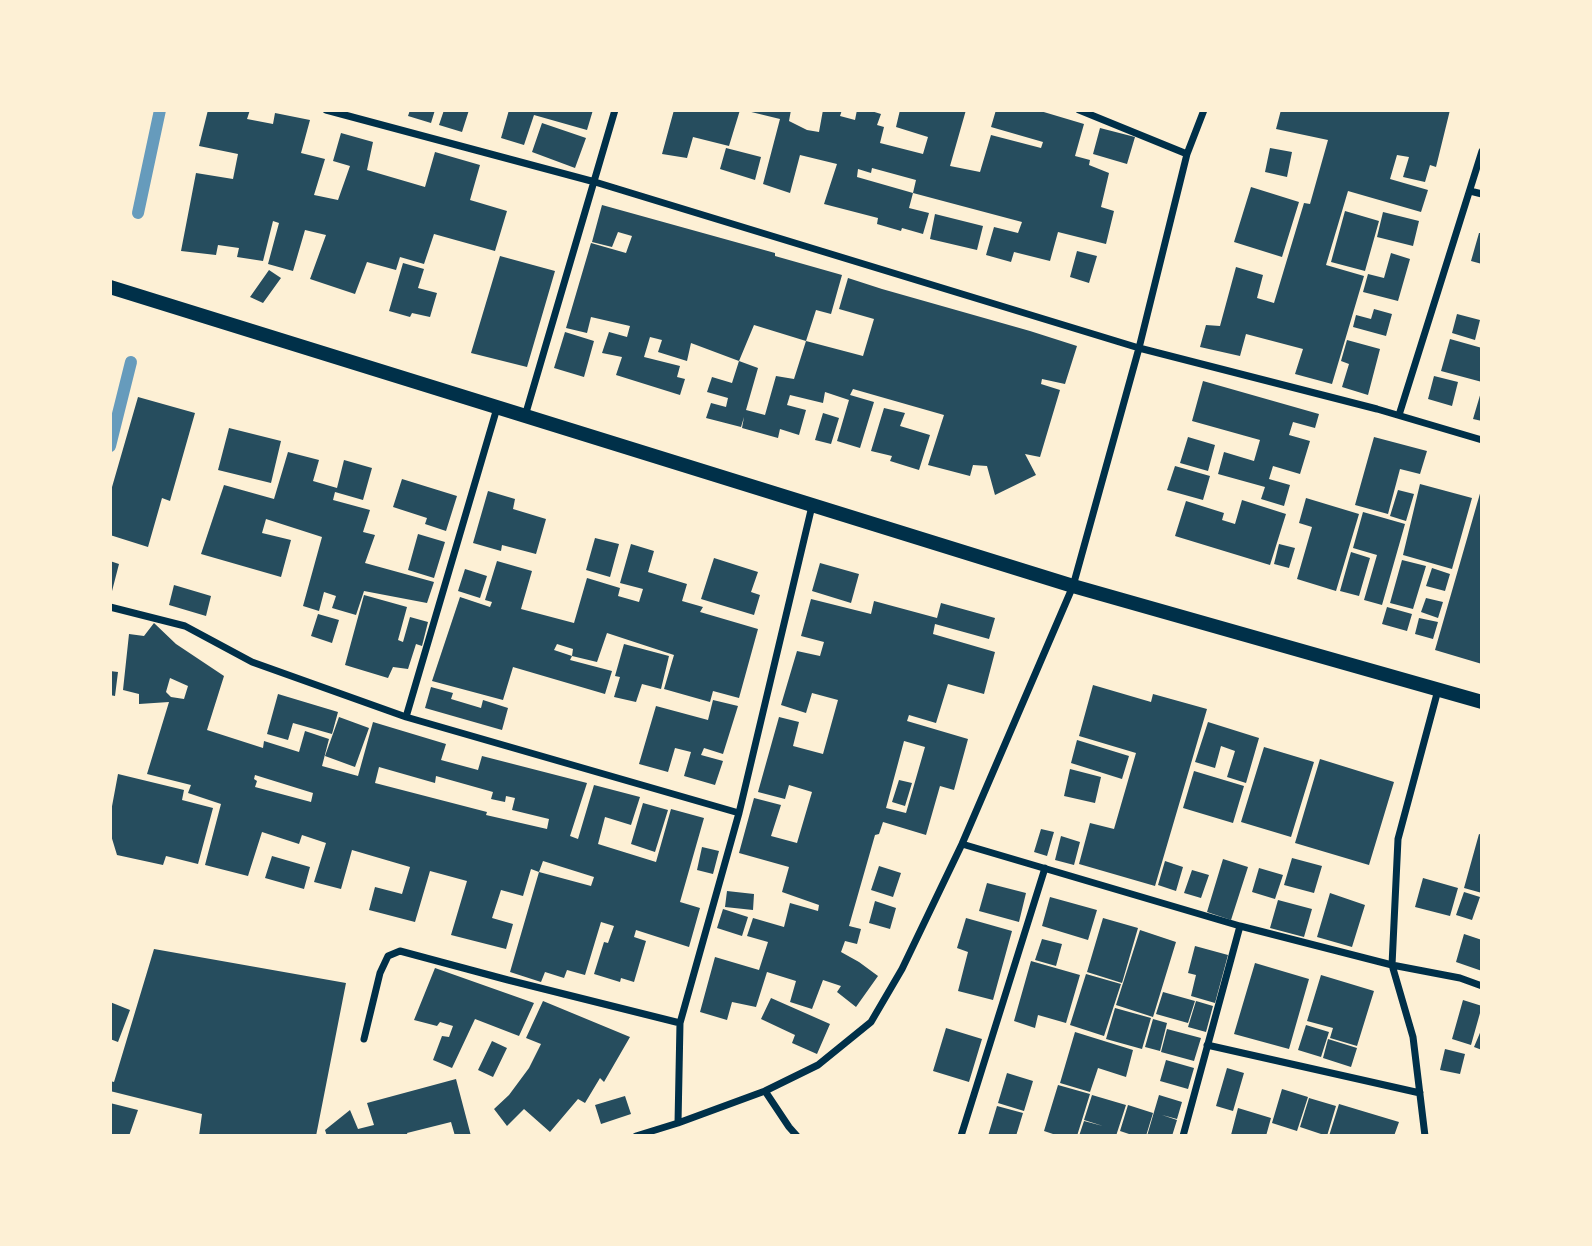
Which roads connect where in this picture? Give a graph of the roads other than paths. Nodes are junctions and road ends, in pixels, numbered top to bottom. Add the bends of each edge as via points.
1 (326, 110) edge
2 (615, 110) edge
3 (1079, 110) edge
4 (1204, 110) edge
5 (1482, 151) edge
6 (1187, 154) junction
7 (595, 182) junction
8 (1470, 191) junction
9 (1482, 194) edge
10 (110, 287) edge
11 (1139, 348) junction
12 (497, 408) junction
13 (1399, 415) junction
14 (525, 416) junction
15 (1482, 440) edge
16 (812, 506) junction
17 (1073, 586) junction
18 (110, 607) edge
19 (1438, 689) junction
20 (1482, 702) edge
21 (406, 717) junction
22 (738, 813) junction
23 (962, 844) junction
24 (1045, 868) junction
25 (1240, 926) junction
26 (1392, 965) junction
27 (1482, 986) edge
28 (680, 1023) junction
29 (364, 1039) dead end
30 (1208, 1045) junction
31 (765, 1091) junction
32 (1420, 1093) junction
33 (678, 1123) junction
34 (636, 1136) edge
35 (797, 1136) edge
36 (961, 1136) edge
37 (1183, 1136) edge
38 (1425, 1136) edge

1 - 7 street
2 - 7 street
3 - 6 street
4 - 6 street
5 - 8 street
6 - 11 street
7 - 11 street
7 - 14 street
8 - 9 street
8 - 13 street
10 - 12 main road
11 - 13 street
11 - 17 street
12 - 14 main road
12 - 21 street
13 - 15 street
14 - 16 main road
16 - 17 main road
16 - 22 street
17 - 19 main road
17 - 23 street
18 - 21 street via 184,626 252,662
19 - 20 main road
19 - 26 street via 1398,839
21 - 22 street
22 - 28 street
23 - 24 street
23 - 31 street via 871,1022 818,1065
24 - 25 street
24 - 36 street
25 - 26 street
25 - 30 street
26 - 27 street
26 - 32 street via 1413,1037
28 - 29 street via 400,951 388,956 380,974
28 - 33 street
30 - 32 street
30 - 37 street
31 - 33 street
31 - 35 street
32 - 38 street
33 - 34 street

